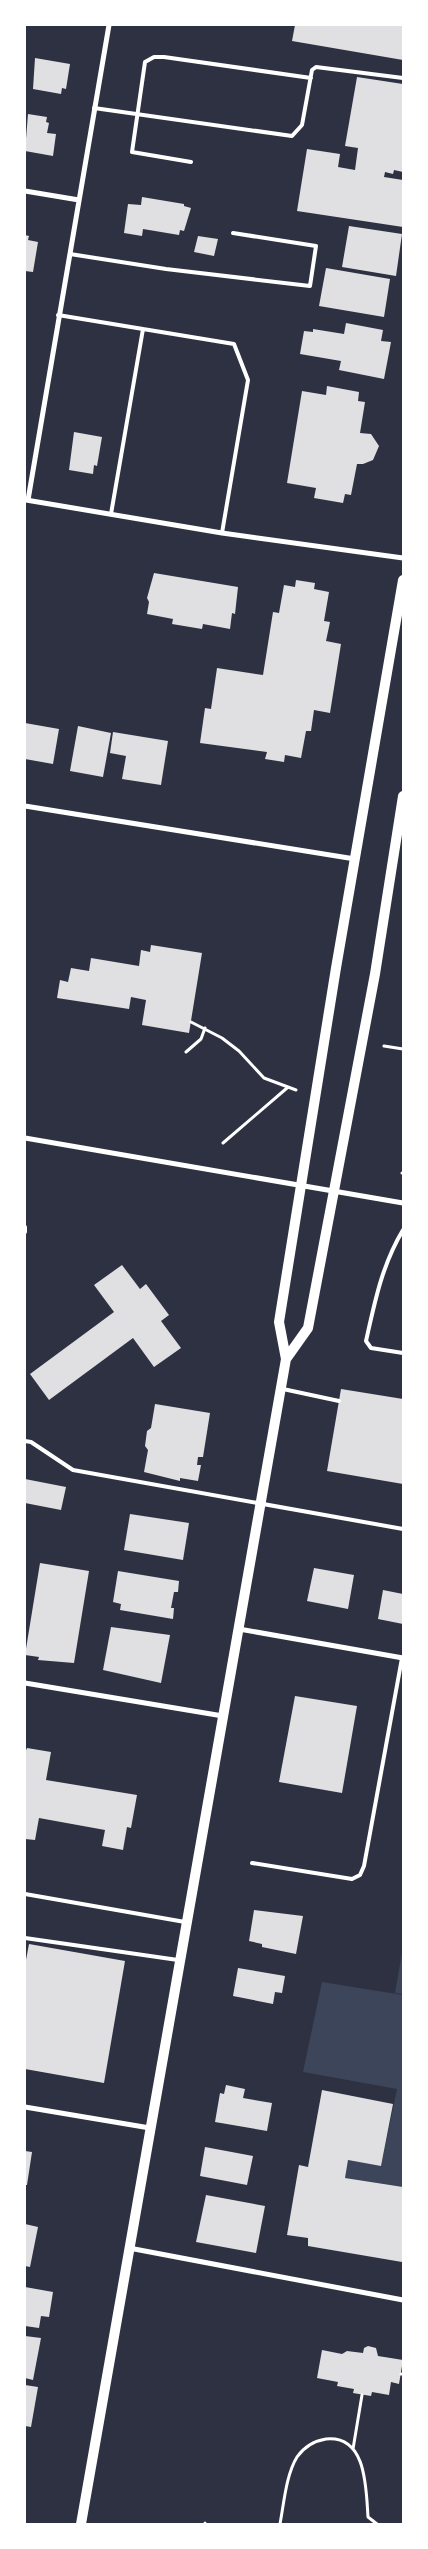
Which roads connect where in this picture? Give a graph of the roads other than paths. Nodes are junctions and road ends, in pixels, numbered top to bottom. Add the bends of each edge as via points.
1 (109, 25) edge
2 (311, 78) junction
3 (403, 78) edge
4 (94, 108) junction
5 (138, 115) junction
6 (191, 162) dead end
7 (25, 191) edge
8 (79, 200) junction
9 (233, 233) dead end
10 (70, 254) junction
11 (58, 315) junction
12 (143, 329) junction
13 (27, 500) edge
14 (111, 514) junction
15 (222, 532) junction
16 (403, 558) edge
17 (403, 580) edge
18 (403, 796) edge
19 (25, 806) edge
20 (355, 859) junction
21 (25, 1138) edge
22 (301, 1185) junction
23 (335, 1191) junction
24 (403, 1203) edge
25 (25, 1227) edge
26 (403, 1230) edge
27 (25, 1232) edge
28 (403, 1353) edge
29 (286, 1359) junction
30 (282, 1388) junction
31 (339, 1401) dead end
32 (25, 1441) edge
33 (260, 1504) junction
34 (403, 1529) edge
35 (238, 1629) junction
36 (403, 1658) edge
37 (25, 1683) edge
38 (223, 1716) junction
39 (252, 1863) dead end
40 (25, 1894) edge
41 (186, 1922) junction
42 (25, 1938) edge
43 (180, 1961) junction
44 (25, 2107) edge
45 (150, 2128) junction
46 (129, 2248) junction
47 (403, 2300) edge
48 (81, 2524) edge

1 - 4 street
2 - 3 lane via 312,70 321,66
2 - 5 lane via 302,125 292,136
2 - 5 lane via 154,57 145,62
4 - 5 lane
4 - 8 street
5 - 6 lane via 132,152
7 - 8 street
8 - 10 street
9 - 10 lane via 316,246 310,286
10 - 11 street
11 - 12 lane
11 - 13 street
12 - 14 lane
12 - 15 lane via 234,344 248,380
13 - 14 street
14 - 15 street
15 - 16 street
17 - 20 main road
18 - 23 main road via 375,974
19 - 20 street
20 - 22 main road
21 - 22 street
22 - 23 street
22 - 29 main road via 279,1322
23 - 24 street
23 - 29 main road via 308,1328
25 - 27 lane
26 - 28 lane via 384,1269 366,1341 371,1348
29 - 30 main road
30 - 31 lane
30 - 33 main road
32 - 33 lane via 73,1470
33 - 34 lane
33 - 35 main road
35 - 36 street
35 - 38 main road
36 - 39 lane via 360,1875 352,1879
37 - 38 street
38 - 41 main road
40 - 41 lane
41 - 43 main road
42 - 43 lane
43 - 45 main road
44 - 45 street
45 - 46 main road
46 - 47 street
46 - 48 main road

